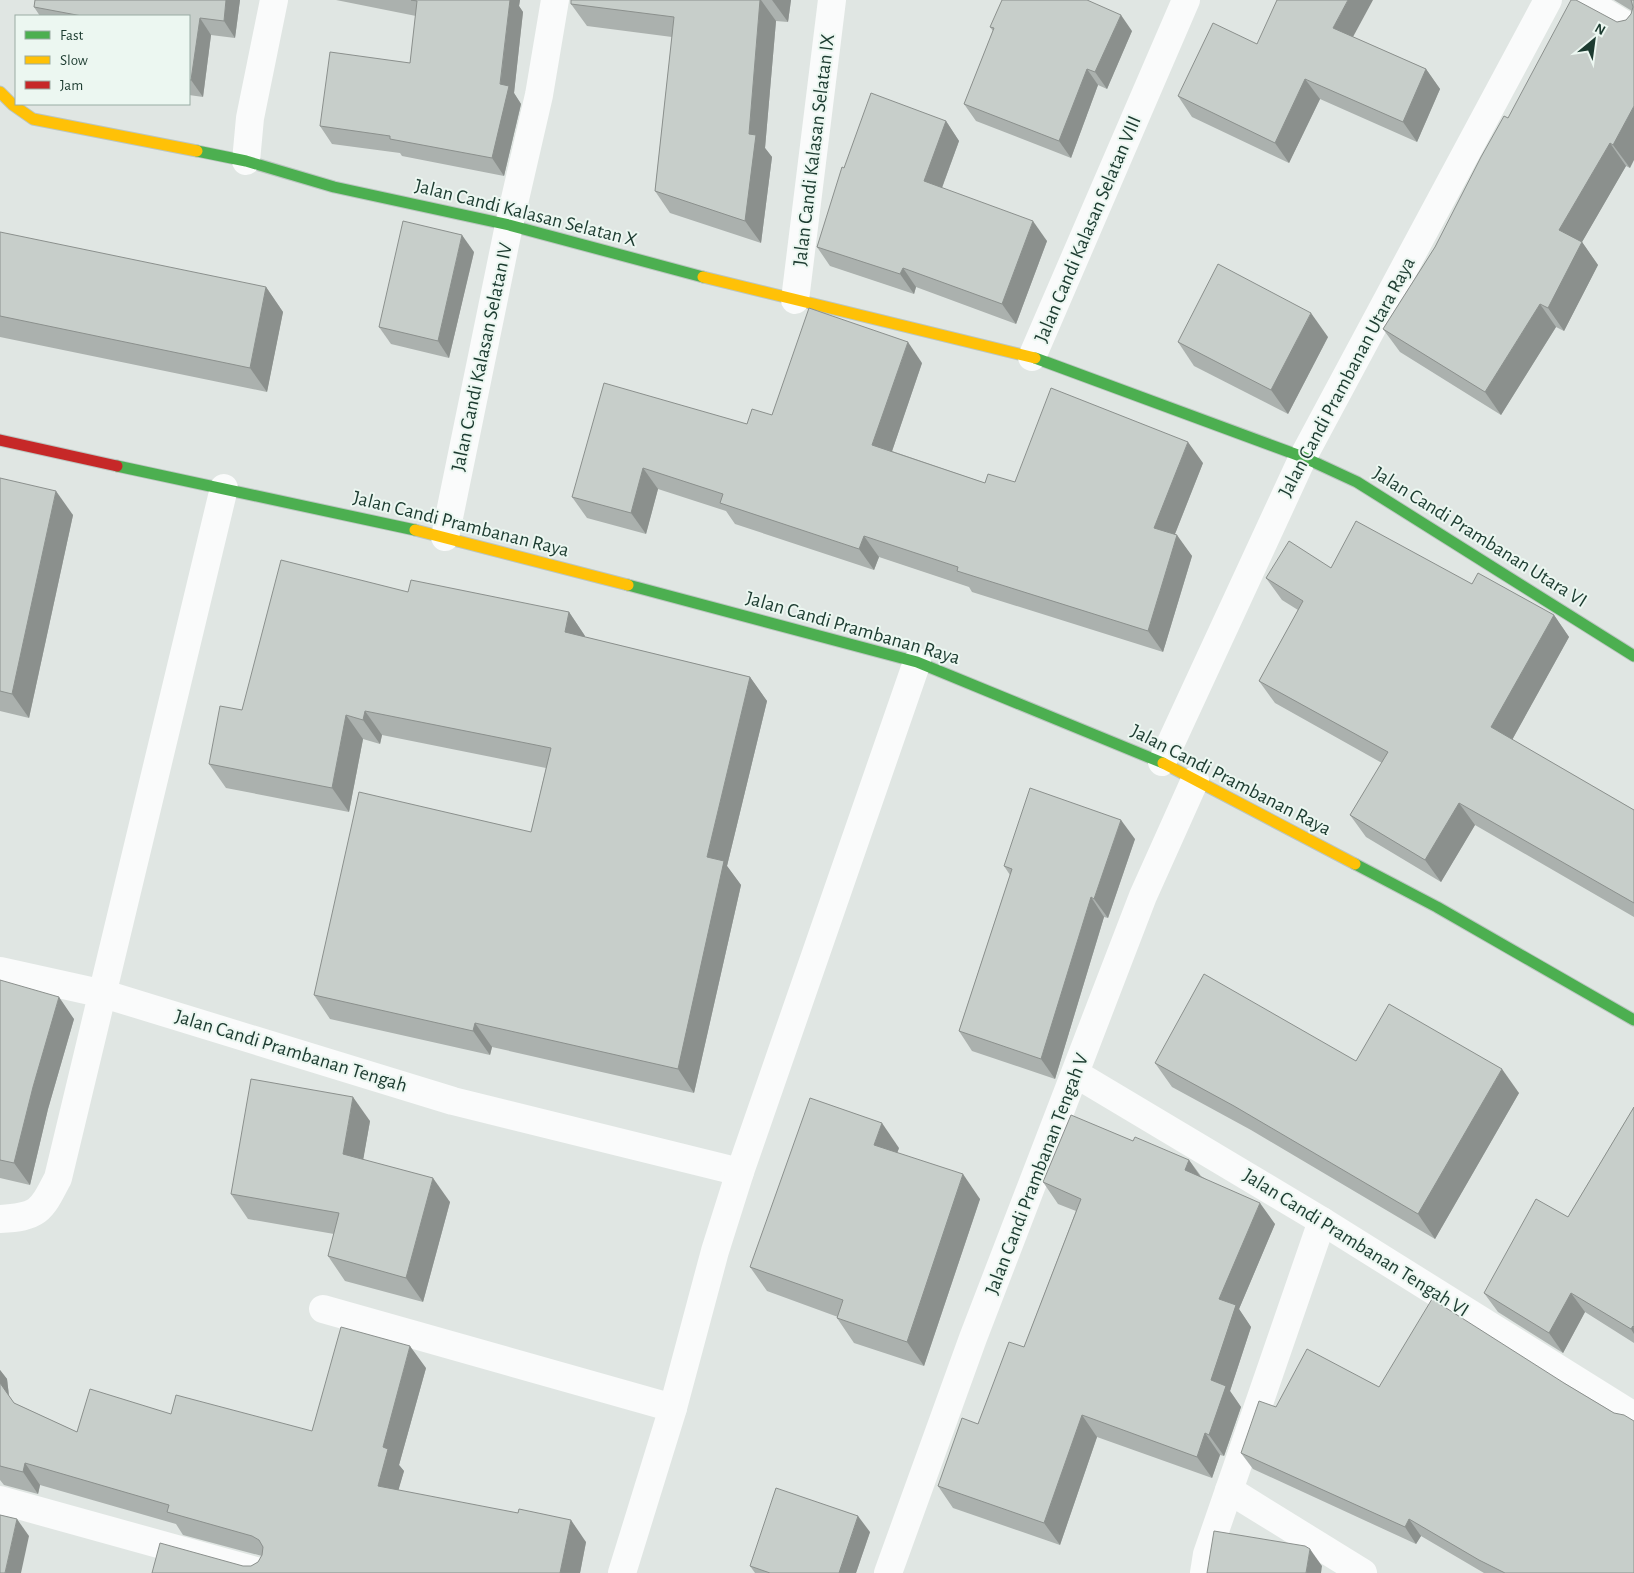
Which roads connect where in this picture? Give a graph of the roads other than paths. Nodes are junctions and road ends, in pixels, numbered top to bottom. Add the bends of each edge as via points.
1 (274, 0) edge
2 (554, 0) edge
3 (832, 0) edge
4 (1186, 0) edge
5 (1548, 0) edge
6 (1584, 0) edge
7 (1634, 30) edge
8 (0, 92) edge
9 (246, 161) junction
10 (509, 225) junction
11 (795, 300) junction
12 (1032, 357) junction
13 (0, 440) edge
14 (1303, 457) junction
15 (224, 488) junction
16 (445, 537) junction
17 (1634, 656) edge
18 (917, 662) junction
19 (1162, 762) junction
20 (1195, 780) junction
21 (0, 971) edge
22 (104, 994) junction
23 (1634, 1020) edge
24 (1076, 1074) junction
25 (740, 1172) junction
26 (0, 1219) edge
27 (1322, 1221) junction
28 (322, 1309) dead end
29 (673, 1408) junction
30 (1634, 1416) edge
31 (1230, 1490) junction
32 (0, 1500) edge
33 (263, 1573) edge
34 (622, 1573) edge
35 (888, 1573) edge
36 (1204, 1573) edge
37 (1363, 1573) edge

1 - 9 street via 250,118
2 - 10 street, Jalan Candi Kalasan Selatan IV via 539,96
3 - 11 street, Jalan Candi Kalasan Selatan IX
4 - 12 street, Jalan Candi Kalasan Selatan VIII
5 - 14 street, Jalan Candi Prambanan Utara Raya
6 - 7 street
8 - 9 street, Jalan Candi Kalasan Selatan X via 33,119
9 - 10 street, Jalan Candi Kalasan Selatan X via 334,187
10 - 11 street, Jalan Candi Kalasan Selatan X
10 - 16 street, Jalan Candi Kalasan Selatan IV
11 - 12 street, Jalan Candi Kalasan Selatan X
12 - 14 street, Jalan Candi Kalasan Selatan VIII
13 - 15 street, Jalan Candi Prambanan Raya
14 - 17 street, Jalan Candi Prambanan Utara VI via 1357,482
14 - 19 street, Jalan Candi Prambanan Utara Raya
15 - 16 street, Jalan Candi Prambanan Raya
15 - 22 street
16 - 18 street, Jalan Candi Prambanan Raya
18 - 19 street, Jalan Candi Prambanan Raya
18 - 25 street
19 - 20 street, Jalan Candi Prambanan Raya
20 - 23 street, Jalan Candi Prambanan Raya via 1437,907
20 - 24 street, Jalan Candi Prambanan Tengah V via 1143,896
21 - 22 street, Jalan Candi Prambanan Tengah
22 - 25 street, Jalan Candi Prambanan Tengah via 454,1101
22 - 26 street via 58,1178 43,1207 25,1218
24 - 27 street, Jalan Candi Prambanan Tengah VI
24 - 35 street, Jalan Candi Prambanan Tengah V via 973,1338
25 - 29 street via 715,1250
27 - 30 street, Jalan Candi Prambanan Tengah VI
27 - 31 street
28 - 29 street
29 - 34 street
31 - 36 street
31 - 37 street
32 - 33 street

